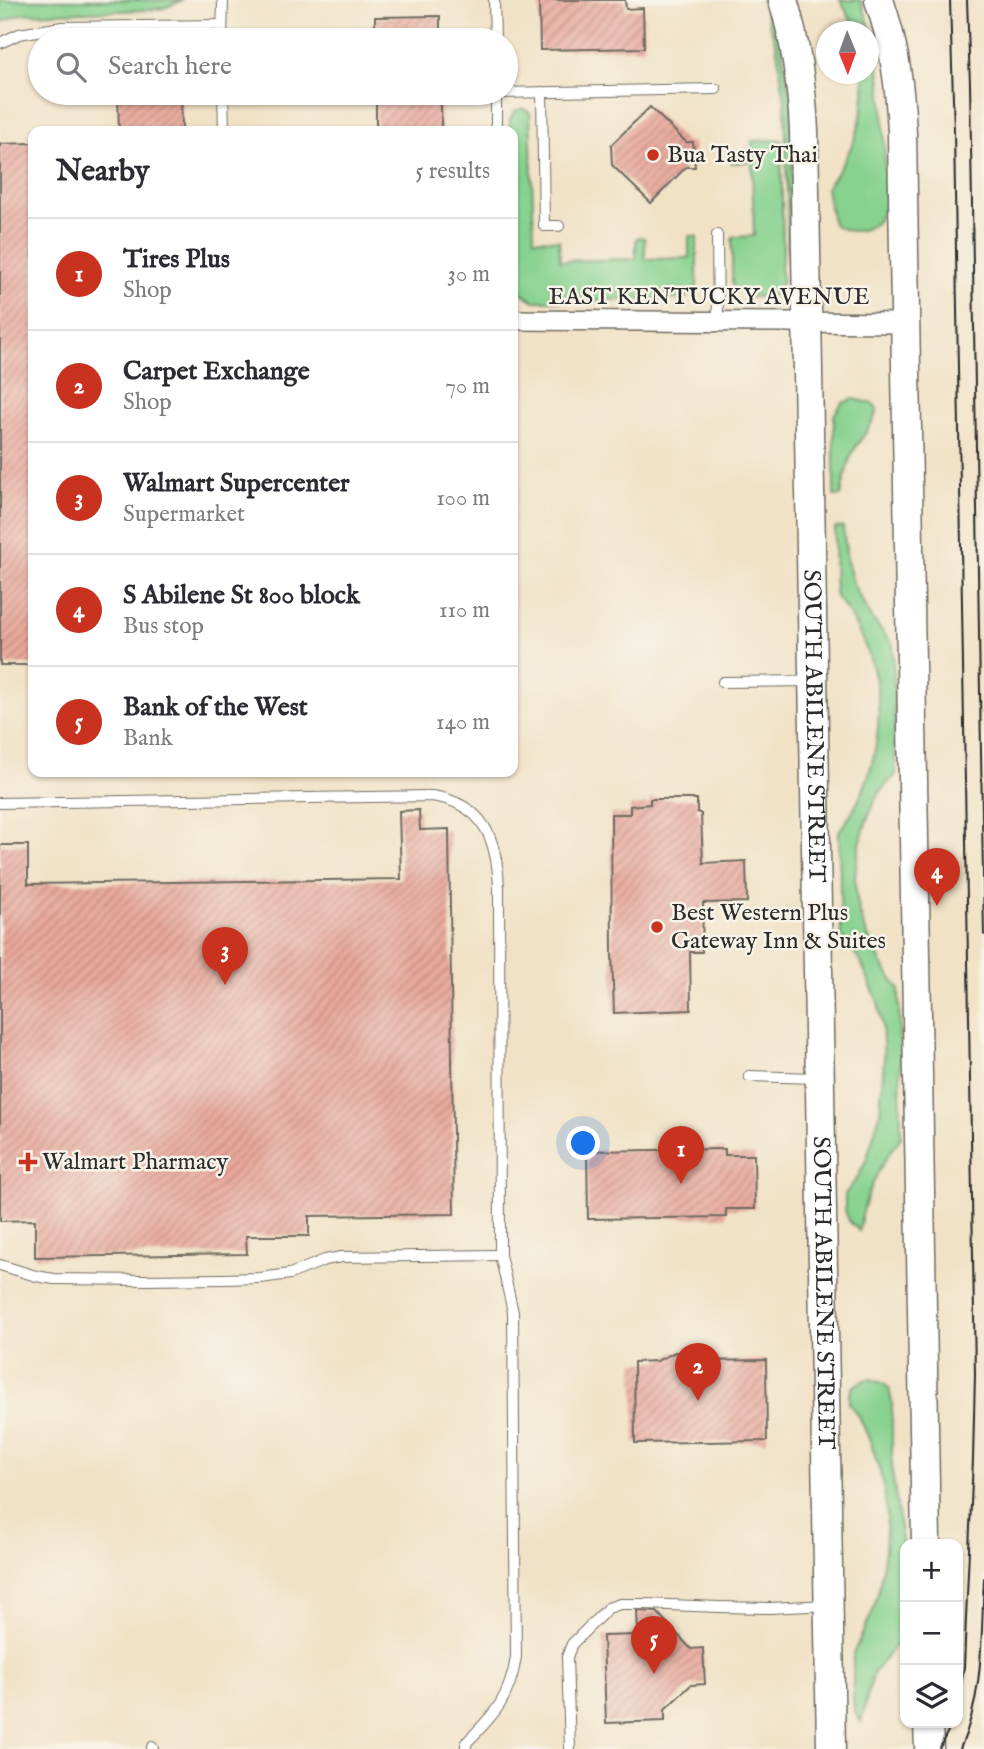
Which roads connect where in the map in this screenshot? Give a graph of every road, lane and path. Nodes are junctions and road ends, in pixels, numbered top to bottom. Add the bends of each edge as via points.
1 (223, 0) edge
2 (494, 0) edge
3 (783, 0) edge
4 (879, 0) edge
5 (222, 25) joint
6 (55, 28) edge
7 (495, 28) edge
8 (28, 32) edge
9 (0, 43) edge
10 (716, 89) dead end
11 (542, 92) junction
12 (518, 93) edge
13 (223, 105) edge
14 (496, 105) edge
15 (224, 126) edge
16 (496, 126) edge
17 (559, 226) dead end
18 (717, 235) dead end
19 (518, 320) edge
20 (718, 322) junction
21 (809, 322) junction
22 (904, 323) junction
23 (814, 681) junction
24 (723, 682) dead end
25 (0, 803) edge
26 (749, 1076) dead end
27 (821, 1078) junction
28 (500, 1255) junction
29 (0, 1265) edge
30 (926, 1539) edge
31 (829, 1605) junction
32 (928, 1728) edge
33 (466, 1749) edge
34 (570, 1749) edge
35 (831, 1749) edge
36 (929, 1749) edge

1 - 5 lane
2 - 7 lane
3 - 21 main road, SOUTH ABILENE STREET via 803,103
4 - 22 main road via 900,94
5 - 6 lane
8 - 9 lane
10 - 11 lane
11 - 12 lane
11 - 17 lane via 544,226
13 - 15 lane
14 - 16 lane
18 - 20 lane
19 - 20 street, EAST KENTUCKY AVENUE
20 - 21 street, EAST KENTUCKY AVENUE
21 - 22 street, EAST KENTUCKY AVENUE
21 - 23 main road, SOUTH ABILENE STREET
22 - 30 main road
23 - 24 lane
23 - 27 main road, SOUTH ABILENE STREET
25 - 28 lane via 414,795 446,798 472,813 491,838 498,868
26 - 27 lane
27 - 31 main road, SOUTH ABILENE STREET
28 - 29 lane via 341,1257 290,1274 222,1279 66,1279
28 - 33 lane via 513,1312 516,1657 503,1700 466,1743
31 - 34 lane via 620,1604 608,1608 572,1644 567,1657
31 - 35 main road, SOUTH ABILENE STREET
32 - 36 main road

